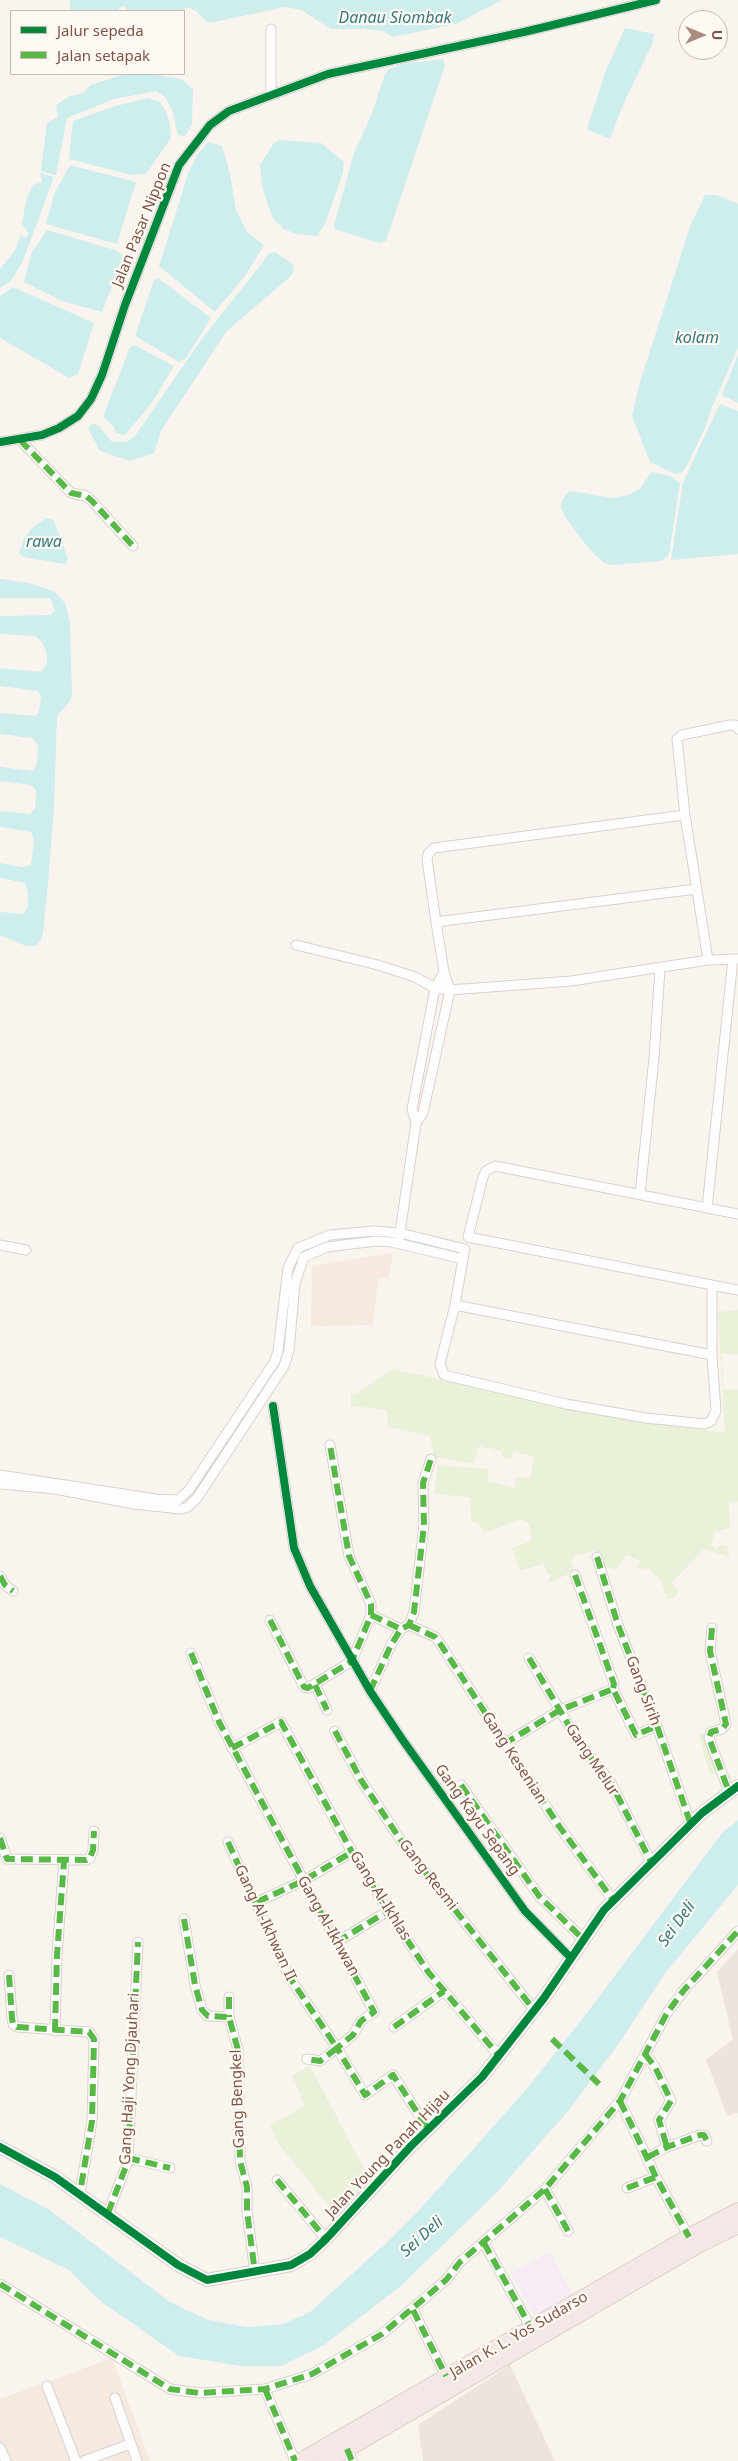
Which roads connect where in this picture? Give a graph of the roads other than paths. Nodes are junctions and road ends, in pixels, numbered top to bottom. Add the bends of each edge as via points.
1 (656, 0) edge
2 (271, 29) dead end
3 (271, 94) junction
4 (20, 440) junction
5 (0, 442) edge
6 (133, 546) dead end
7 (737, 726) edge
8 (685, 815) junction
9 (696, 889) junction
10 (436, 922) junction
11 (296, 945) dead end
12 (736, 959) edge
13 (708, 960) junction
14 (660, 969) junction
15 (444, 972) junction
16 (435, 988) junction
17 (450, 990) junction
18 (430, 1012) junction
19 (445, 1015) junction
20 (416, 1123) junction
21 (640, 1194) junction
22 (707, 1208) junction
23 (738, 1214) edge
24 (400, 1233) junction
25 (468, 1237) junction
26 (310, 1242) junction
27 (398, 1244) junction
28 (0, 1245) edge
29 (465, 1249) junction
30 (26, 1250) dead end
31 (314, 1251) junction
32 (463, 1259) junction
33 (712, 1286) junction
34 (738, 1290) edge
35 (455, 1305) junction
36 (712, 1354) junction
37 (275, 1361) junction
38 (284, 1366) junction
39 (273, 1406) dead end
40 (330, 1445) dead end
41 (431, 1459) dead end
42 (0, 1475) edge
43 (16, 1481) junction
44 (0, 1484) edge
45 (76, 1489) junction
46 (597, 1557) dead end
47 (575, 1575) dead end
48 (0, 1576) edge
49 (13, 1591) dead end
50 (371, 1615) junction
51 (270, 1620) dead end
52 (410, 1625) junction
53 (712, 1628) dead end
54 (401, 1629) junction
55 (191, 1653) dead end
56 (529, 1658) dead end
57 (352, 1661) junction
58 (316, 1685) junction
59 (613, 1689) junction
60 (370, 1691) junction
61 (327, 1710) dead end
62 (560, 1710) junction
63 (657, 1726) junction
64 (335, 1731) dead end
65 (504, 1744) junction
66 (232, 1748) junction
67 (461, 1784) dead end
68 (734, 1789) edge
69 (691, 1825) junction
70 (94, 1832) dead end
71 (0, 1838) edge
72 (228, 1842) dead end
73 (352, 1852) junction
74 (64, 1861) junction
75 (652, 1864) junction
76 (303, 1881) junction
77 (613, 1900) junction
78 (256, 1902) junction
79 (388, 1911) junction
80 (184, 1919) dead end
81 (738, 1931) edge
82 (583, 1939) junction
83 (138, 1942) dead end
84 (337, 1942) junction
85 (571, 1958) junction
86 (9, 1975) dead end
87 (444, 1991) junction
88 (229, 1996) dead end
89 (535, 2011) junction
90 (229, 2016) junction
91 (394, 2027) dead end
92 (55, 2031) junction
93 (337, 2048) junction
94 (645, 2054) junction
95 (500, 2057) junction
96 (307, 2059) dead end
97 (620, 2101) junction
98 (428, 2129) junction
99 (707, 2140) dead end
100 (0, 2147) edge
101 (667, 2147) junction
102 (648, 2157) junction
103 (128, 2158) junction
104 (170, 2168) dead end
105 (656, 2178) junction
106 (277, 2180) dead end
107 (628, 2188) dead end
108 (545, 2189) junction
109 (80, 2193) junction
110 (738, 2211) edge
111 (108, 2213) junction
112 (738, 2225) edge
113 (568, 2231) dead end
114 (326, 2239) junction
115 (691, 2242) junction
116 (484, 2243) junction
117 (255, 2273) junction
118 (0, 2284) edge
119 (413, 2310) junction
120 (531, 2328) junction
121 (446, 2376) junction
122 (47, 2386) dead end
123 (264, 2389) junction
124 (115, 2398) dead end
125 (130, 2444) junction
126 (0, 2448) edge
127 (350, 2455) edge
128 (6, 2461) edge
129 (76, 2461) edge
130 (84, 2461) edge
131 (137, 2461) edge
132 (295, 2461) edge
133 (301, 2461) edge
134 (326, 2461) edge

1 - 3 street, Jalan Pasar Nippon via 328,74
2 - 3 street
3 - 4 street, Jalan Pasar Nippon via 229,111 210,125 179,165 125,305 102,375 78,416 59,428
4 - 5 street, Jalan Pasar Nippon
4 - 6 street via 67,489 92,501
7 - 8 street via 677,738
8 - 9 street
8 - 10 street via 434,848 427,859
9 - 10 street
9 - 13 street
10 - 15 street
11 - 16 street via 415,977
12 - 13 street
12 - 22 street
13 - 14 street
14 - 17 street via 570,981
14 - 21 street
15 - 16 street
15 - 17 street
16 - 17 street
16 - 18 street
17 - 19 street
18 - 19 street
18 - 20 street via 412,1109
19 - 20 street via 423,1114
20 - 24 street
21 - 22 street
21 - 25 street via 491,1166 483,1177
22 - 23 street
24 - 26 street via 352,1232
24 - 27 street
24 - 29 street
25 - 29 street
25 - 33 street
26 - 31 street
26 - 37 street via 298,1248 288,1268
27 - 31 street via 352,1243
27 - 32 street
28 - 30 street
29 - 32 street
31 - 38 street via 304,1257 299,1268 289,1350
32 - 35 street
33 - 34 street
33 - 36 street
35 - 36 street
35 - 36 street via 440,1364 444,1375 566,1404 705,1424 711,1421 716,1411
37 - 38 street
37 - 45 street via 178,1500
38 - 45 street via 188,1507 134,1504
39 - 57 street, Gang Kayu Sepang via 294,1548 301,1568
40 - 50 street via 349,1556 371,1604
41 - 52 street via 423,1483 424,1525
42 - 43 street
43 - 44 street
43 - 45 street
46 - 63 street, Gang Sirih via 618,1625
47 - 59 street via 614,1684
48 - 49 street
50 - 54 street
50 - 57 street
51 - 58 street via 304,1687
52 - 54 street
52 - 65 street, Gang Kesenian via 439,1642
53 - 68 street via 710,1651 726,1724 711,1732 709,1738
54 - 60 street via 382,1661
55 - 66 street, Gang Al-Ikhwan
56 - 62 street, Gang Melur
57 - 58 street
57 - 60 street, Gang Kayu Sepang
58 - 61 street
59 - 62 street
59 - 63 street via 636,1734
60 - 85 street, Gang Kayu Sepang via 525,1911
62 - 65 street
62 - 75 street, Gang Melur via 578,1741 611,1782
63 - 69 street, Gang Sirih
64 - 89 street, Gang Resmi via 406,1848
65 - 77 street, Gang Kesenian
66 - 73 street, Gang Al-Ikhlas via 281,1722
66 - 76 street, Gang Al-Ikhwan
67 - 82 street via 539,1896
68 - 69 street, Jalan Young Panah Hijau
69 - 75 street, Jalan Young Panah Hijau
70 - 74 street via 89,1859
71 - 74 street via 7,1859
72 - 78 street, Gang Al-Ikhwan II
73 - 76 street
73 - 79 street, Gang Al-Ikhlas
74 - 92 street
75 - 77 street, Jalan Young Panah Hijau
76 - 78 street
76 - 84 street, Gang Al-Ikhwan
77 - 82 street, Jalan Young Panah Hijau
78 - 93 street, Gang Al-Ikhwan II via 288,1975
79 - 84 street
79 - 87 street, Gang Al-Ikhlas
80 - 90 street via 202,2010 208,2016
81 - 94 street via 684,1990 667,2013
82 - 85 street, Jalan Young Panah Hijau
83 - 103 street, Gang Haji Yong Djauhari
84 - 93 street, Gang Al-Ikhwan via 374,2012 361,2021 353,2036
85 - 89 street, Jalan Young Panah Hijau
86 - 92 street via 13,2024 21,2029
87 - 91 street
87 - 95 street, Gang Al-Ikhlas
88 - 90 street, Gang Bengkel
89 - 95 street, Jalan Young Panah Hijau
90 - 117 street, Gang Bengkel via 238,2050 240,2160 247,2187
92 - 109 street via 89,2032 94,2039 92,2121
93 - 96 street via 320,2061
93 - 98 street via 365,2095 393,2075
94 - 97 street
94 - 101 street via 671,2101 659,2120
95 - 98 street, Jalan Young Panah Hijau
97 - 102 street
97 - 108 street
98 - 114 street, Jalan Young Panah Hijau
99 - 101 street via 703,2134
100 - 109 street, Jalan Young Panah Hijau
101 - 102 street
102 - 105 street
103 - 104 street
103 - 111 street, Gang Haji Yong Djauhari
105 - 107 street
105 - 115 street
106 - 114 street
108 - 113 street
108 - 116 street
109 - 111 street, Jalan Young Panah Hijau
110 - 115 highway, Jalan K. L. Yos Sudarso
111 - 117 street, Jalan Young Panah Hijau via 178,2265 207,2280
112 - 115 highway, Jalan K. L. Yos Sudarso
114 - 117 street, Jalan Young Panah Hijau via 291,2265
115 - 120 highway, Jalan K. L. Yos Sudarso
115 - 127 highway, Jalan K. L. Yos Sudarso
116 - 119 street via 460,2262 446,2280
116 - 120 street
118 - 123 street via 170,2389 199,2393
119 - 121 street
119 - 123 street via 382,2334 312,2374
120 - 121 highway, Jalan K. L. Yos Sudarso
121 - 133 highway, Jalan K. L. Yos Sudarso
122 - 129 street
123 - 132 street
124 - 125 street
125 - 130 street
125 - 131 street
126 - 128 street
127 - 134 highway, Jalan K. L. Yos Sudarso

